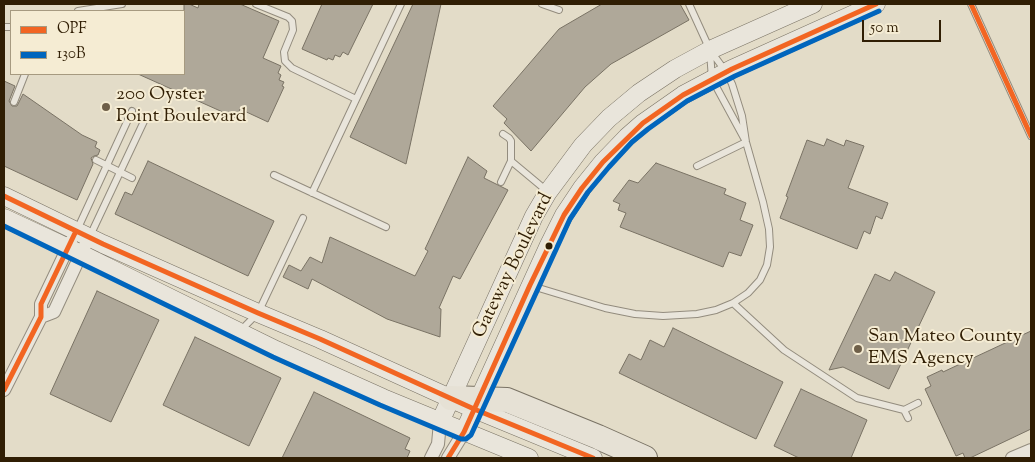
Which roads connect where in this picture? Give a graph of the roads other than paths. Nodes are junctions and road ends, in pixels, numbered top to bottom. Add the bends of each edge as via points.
1 (122, 4) edge
2 (256, 4) edge
3 (401, 4) edge
4 (542, 4) edge
5 (689, 4) edge
6 (813, 4) edge
7 (876, 4) edge
8 (971, 4) edge
9 (84, 10) edge
10 (559, 10) dead end
11 (710, 50) junction
12 (25, 75) edge
13 (719, 75) junction
14 (356, 99) junction
15 (14, 102) dead end
16 (132, 111) dead end
17 (146, 117) dead end
18 (502, 136) dead end
19 (1031, 136) edge
20 (746, 142) junction
21 (96, 160) dead end
22 (512, 161) junction
23 (107, 165) junction
24 (697, 166) dead end
25 (120, 172) junction
26 (274, 175) dead end
27 (132, 178) dead end
28 (501, 182) dead end
29 (548, 192) junction
30 (312, 193) junction
31 (4, 196) edge
32 (4, 218) edge
33 (303, 218) dead end
34 (386, 227) dead end
35 (83, 234) junction
36 (75, 251) junction
37 (530, 285) junction
38 (733, 303) junction
39 (258, 313) junction
40 (239, 331) junction
41 (4, 390) edge
42 (451, 398) junction
43 (918, 403) dead end
44 (476, 404) junction
45 (904, 410) junction
46 (908, 418) dead end
47 (440, 422) junction
48 (464, 432) junction
49 (1031, 450) edge
50 (431, 458) edge
51 (448, 458) edge
52 (529, 458) edge
53 (593, 458) edge
54 (645, 458) edge
55 (1012, 458) edge

1 - 9 lane
2 - 14 lane via 292,21 293,30 284,52 292,68
3 - 14 lane
4 - 10 lane
5 - 11 lane
6 - 11 main road, Gateway Boulevard
7 - 13 main road, Gateway Boulevard
8 - 19 lane
11 - 13 lane
11 - 13 lane
11 - 29 main road, Gateway Boulevard via 675,69 609,118 583,144
12 - 15 lane
13 - 20 lane via 731,117
13 - 20 lane via 732,84
13 - 37 main road, Gateway Boulevard via 655,114 603,162 564,215
14 - 30 lane
16 - 23 lane
17 - 25 lane
18 - 22 lane via 511,141
20 - 24 lane
20 - 38 lane via 763,202 770,247 760,280 748,294
21 - 23 lane
22 - 28 lane
22 - 29 lane
23 - 25 lane
23 - 35 lane
25 - 27 lane
25 - 35 lane
26 - 30 lane
29 - 42 main road, Gateway Boulevard via 521,242
30 - 34 lane
31 - 35 main road
32 - 36 main road
33 - 39 lane
35 - 36 street
35 - 39 main road
36 - 40 main road
36 - 41 street via 41,304 41,317
37 - 38 lane via 635,314 697,314
37 - 44 main road, Gateway Boulevard
38 - 45 lane via 784,350 857,398
39 - 40 lane
39 - 42 main road
40 - 47 main road
42 - 44 highway
42 - 47 main road, Gateway Boulevard
43 - 45 lane
44 - 48 main road, Gateway Boulevard
44 - 53 main road
44 - 54 highway via 507,400
45 - 46 lane
47 - 48 main road
47 - 50 street via 438,444
48 - 51 street
48 - 52 main road
49 - 55 street

